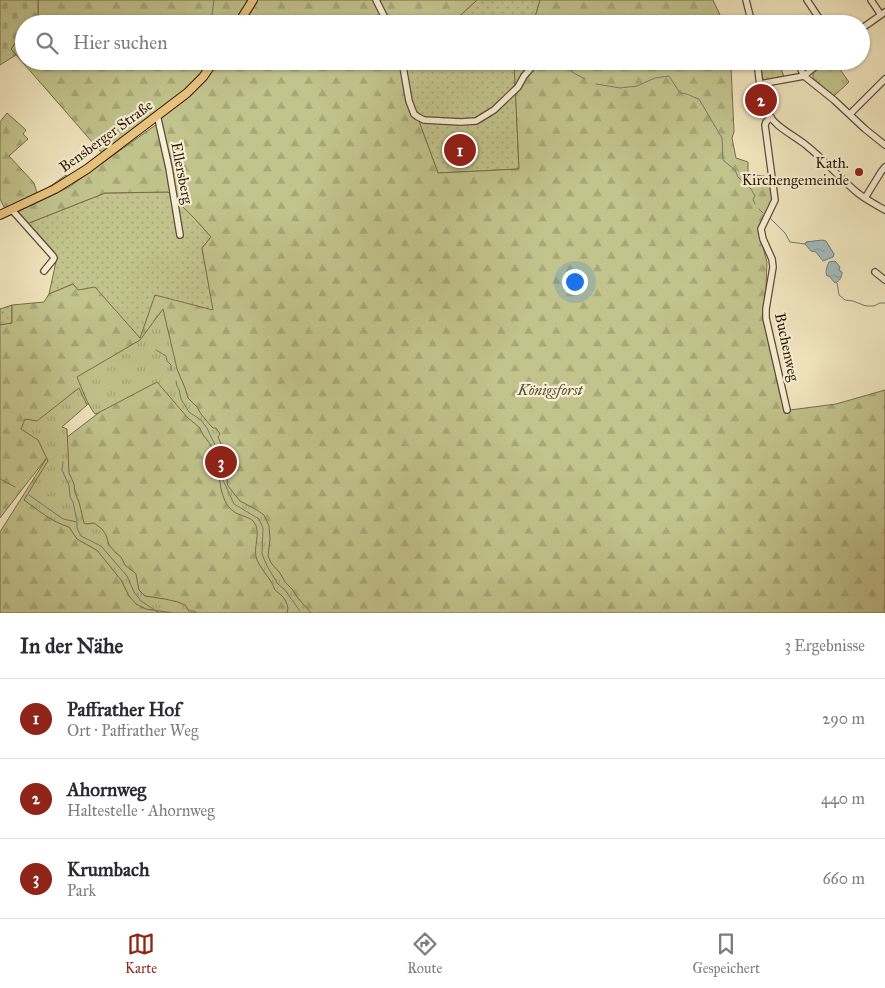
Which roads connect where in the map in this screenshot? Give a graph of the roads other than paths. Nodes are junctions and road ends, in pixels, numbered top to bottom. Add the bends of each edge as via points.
1 (253, 0) edge
2 (376, 0) edge
3 (746, 0) edge
4 (807, 0) edge
5 (871, 0) edge
6 (883, 14) edge
7 (244, 15) edge
8 (384, 15) edge
9 (750, 15) edge
10 (817, 15) edge
11 (870, 23) edge
12 (208, 70) edge
13 (404, 70) edge
14 (529, 70) edge
15 (758, 70) edge
16 (801, 70) edge
17 (811, 70) edge
18 (804, 76) junction
19 (885, 80) edge
20 (760, 84) junction
21 (850, 114) junction
22 (157, 117) junction
23 (771, 117) junction
24 (885, 145) edge
25 (885, 167) edge
26 (865, 198) junction
27 (12, 210) junction
28 (885, 210) edge
29 (0, 215) edge
30 (180, 235) dead end
31 (44, 270) dead end
32 (875, 272) dead end
33 (885, 280) edge
34 (787, 410) dead end

1 - 7 main road
2 - 8 street
3 - 9 street
4 - 10 street
5 - 6 street
6 - 11 street
12 - 22 main road, Bensberger Straße via 187,93
13 - 14 street via 414,114 424,120 461,122 476,121 494,110 518,87
15 - 20 street
16 - 18 street
17 - 18 street
18 - 20 street
18 - 21 street
19 - 21 street
20 - 23 street
21 - 24 street
22 - 27 main road, Bensberger Straße via 87,169
22 - 30 street, Ellersberg
23 - 26 street
23 - 34 street, Buchenweg via 765,125 775,200 762,225 761,234 773,267 766,318
25 - 26 street
26 - 28 street
27 - 29 main road, Bensberger Straße
27 - 31 street via 53,256 54,260
32 - 33 street

